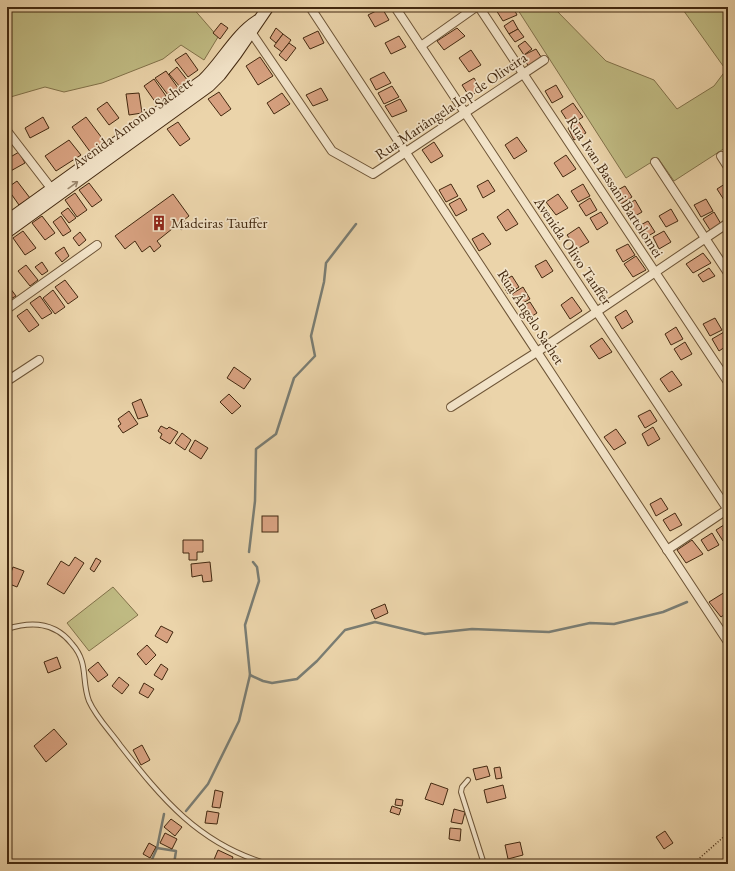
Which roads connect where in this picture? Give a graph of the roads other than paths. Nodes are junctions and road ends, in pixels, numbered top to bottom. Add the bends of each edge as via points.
1 (310, 7) edge
2 (395, 7) edge
3 (478, 7) edge
4 (265, 8) edge
5 (249, 30) junction
6 (421, 46) junction
7 (544, 60) dead end
8 (523, 74) junction
9 (465, 113) junction
10 (8, 133) edge
11 (406, 152) junction
12 (721, 156) dead end
13 (655, 162) dead end
14 (728, 167) edge
15 (55, 193) junction
16 (35, 207) junction
17 (7, 221) edge
18 (728, 223) edge
19 (7, 232) edge
20 (705, 238) junction
21 (97, 245) dead end
22 (655, 273) junction
23 (728, 273) edge
24 (7, 309) edge
25 (596, 311) junction
26 (537, 352) junction
27 (38, 360) dead end
28 (7, 381) edge
29 (728, 382) edge
30 (451, 407) dead end
31 (728, 509) edge
32 (667, 550) junction
33 (7, 629) edge
34 (728, 642) edge
35 (468, 780) dead end
36 (268, 864) edge
37 (484, 864) edge

1 - 11 street, Rua Ângelo Sachet
2 - 6 street, Avenida Olivo Tauffer
3 - 6 street
3 - 8 street, Rua Ivan Bassani Bartolomei
4 - 5 street, Avenida Antonio Sachett
5 - 11 street, Rua Mariângela Iop de Oliveira via 332,151 373,174
5 - 15 street, Avenida Antonio Sachett via 214,70 165,113
6 - 9 street, Avenida Olivo Tauffer
7 - 8 street, Rua Mariângela Iop de Oliveira
8 - 9 street, Rua Mariângela Iop de Oliveira
8 - 22 street, Rua Ivan Bassani Bartolomei
9 - 11 street, Rua Mariângela Iop de Oliveira
9 - 25 street, Avenida Olivo Tauffer
10 - 15 street
11 - 26 street, Rua Ângelo Sachet
12 - 14 street
13 - 20 street
15 - 16 street, Avenida Antonio Sachett
16 - 17 street, Avenida Antonio Sachett
16 - 19 street, Avenida Antonio Sachett
18 - 20 street
20 - 22 street
20 - 23 street
21 - 24 street
22 - 25 street
22 - 29 street, Rua Ivan Bassani Bartolomei
25 - 26 street
25 - 31 street, Avenida Olivo Tauffer
26 - 30 street
26 - 32 street, Rua Ângelo Sachet
27 - 28 street
31 - 32 street
32 - 34 street, Rua Ângelo Sachet
33 - 36 lane via 34,623 51,626 72,643 83,660 89,701 97,714 138,768 177,813 205,836 244,856
35 - 37 lane via 461,792

